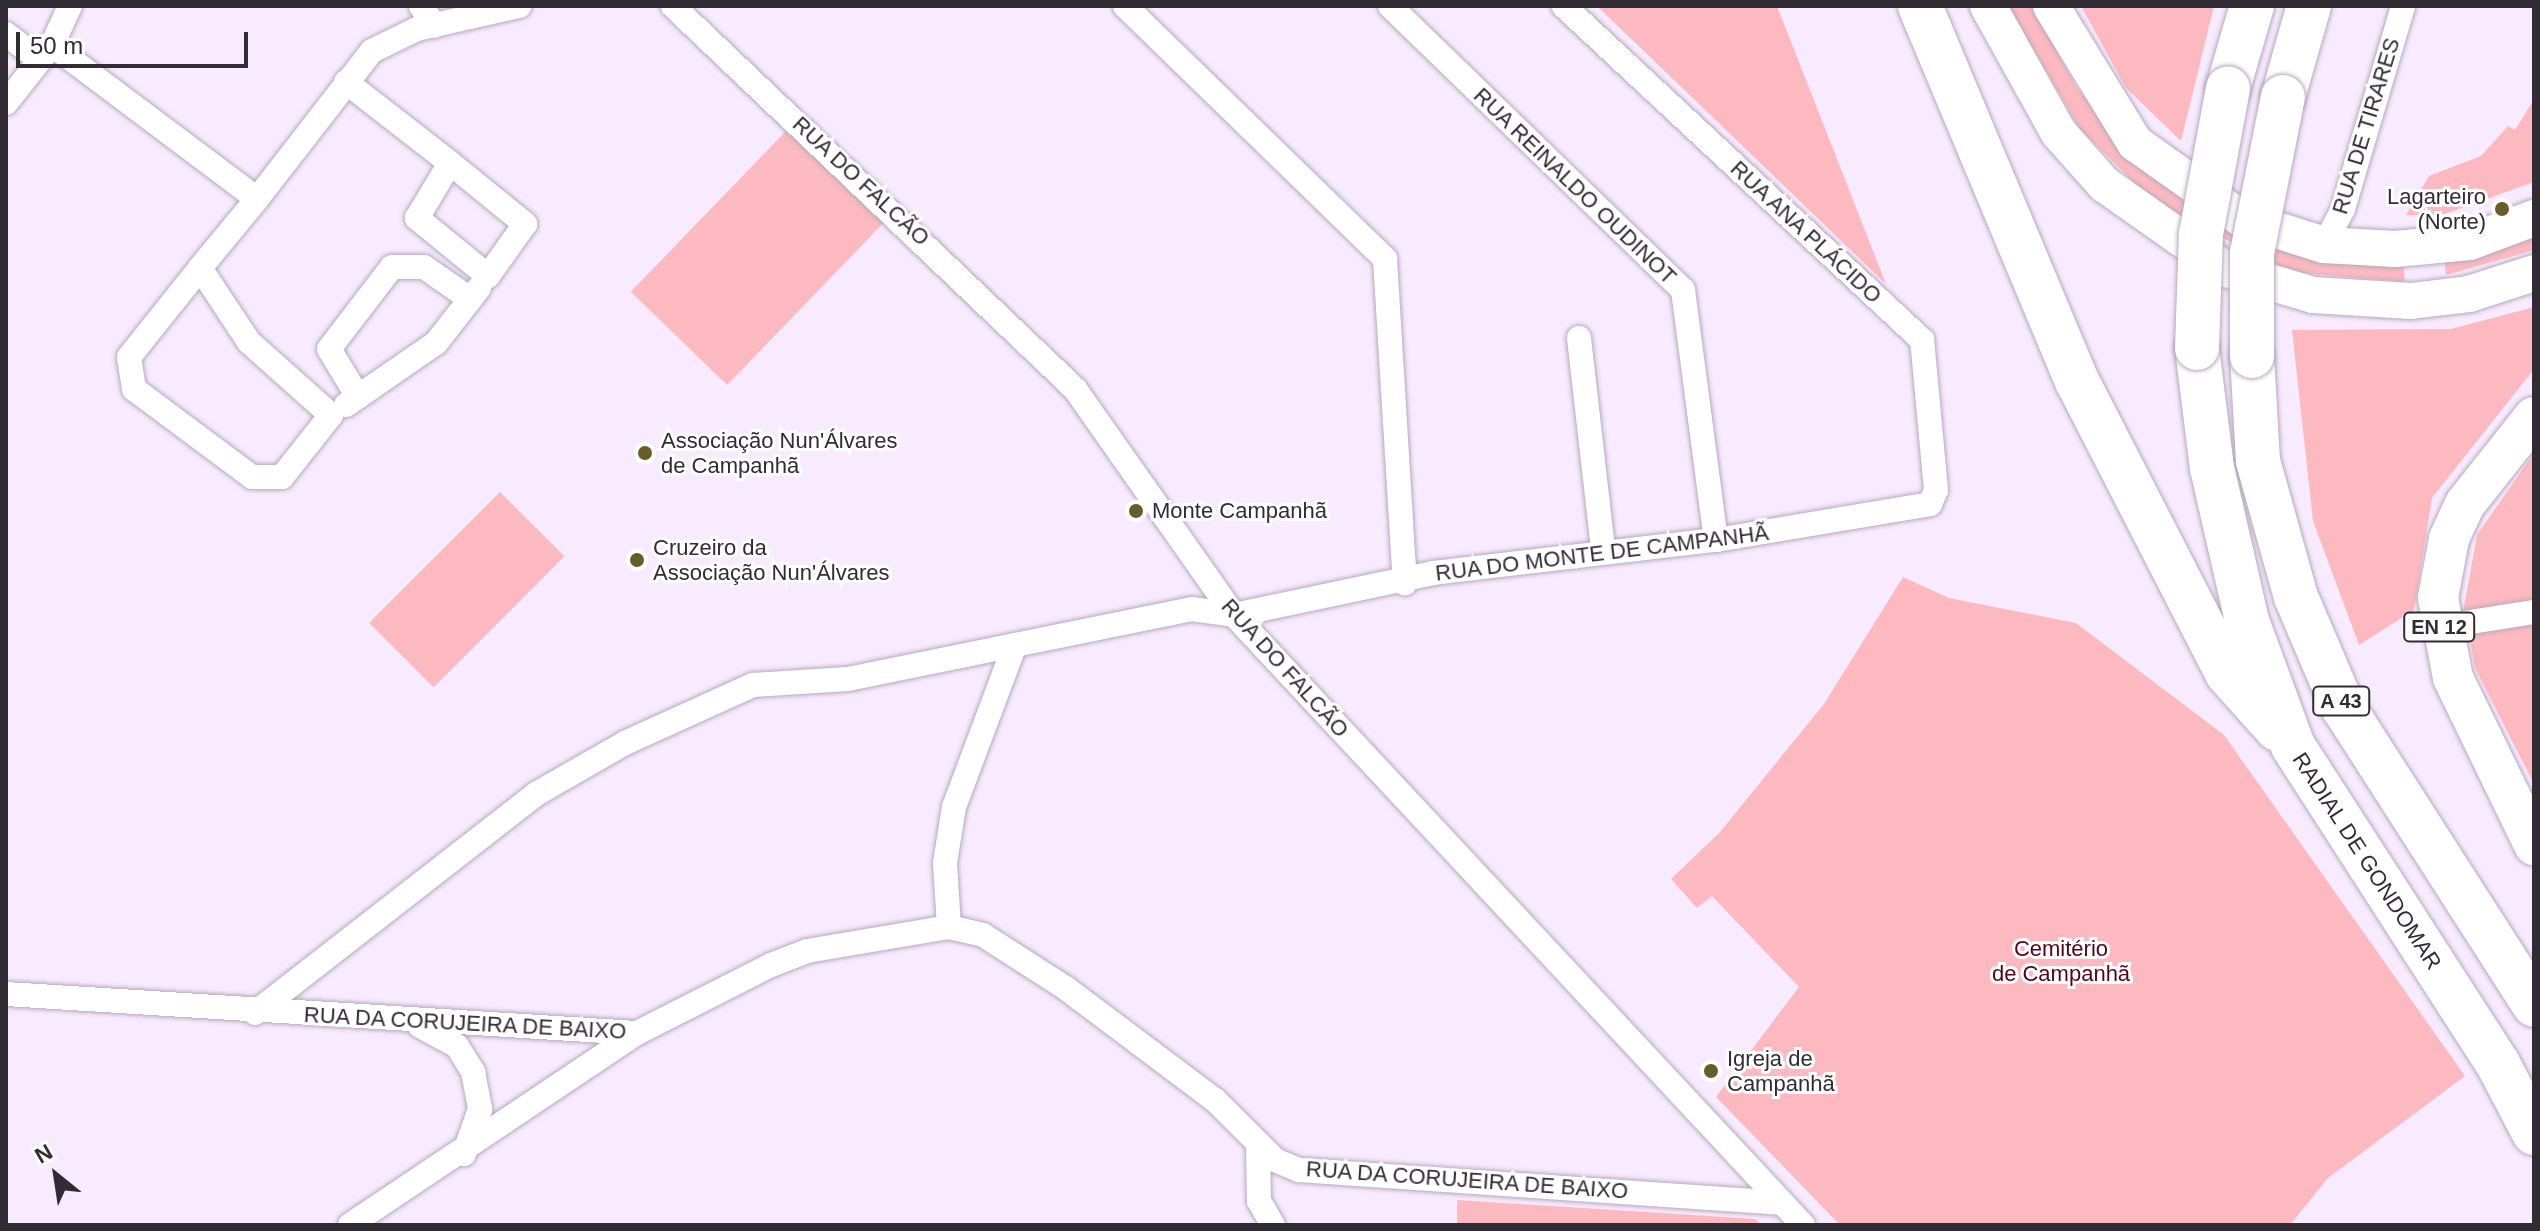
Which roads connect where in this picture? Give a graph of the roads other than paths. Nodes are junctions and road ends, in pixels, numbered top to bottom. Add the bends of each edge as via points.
1 (70, 6) edge
2 (421, 6) edge
3 (519, 6) edge
4 (673, 6) edge
5 (1125, 6) edge
6 (1390, 6) edge
7 (1564, 6) edge
8 (1920, 6) edge
9 (1988, 6) edge
10 (2051, 6) edge
11 (2252, 6) edge
12 (2309, 6) edge
13 (2403, 6) edge
14 (435, 26) junction
15 (6, 34) edge
16 (46, 52) junction
17 (346, 82) junction
18 (6, 103) edge
19 (450, 163) junction
20 (257, 199) junction
21 (2534, 218) edge
22 (2324, 245) junction
23 (200, 268) junction
24 (2534, 273) edge
25 (488, 276) junction
26 (470, 299) junction
27 (1579, 338) dead end
28 (358, 397) junction
29 (331, 415) junction
30 (2534, 417) edge
31 (1925, 507) joint
32 (1716, 540) junction
33 (1603, 549) junction
34 (1405, 583) junction
35 (2527, 612) edge
36 (1234, 615) junction
37 (2439, 627) junction
38 (1015, 645) junction
39 (2293, 746) junction
40 (2534, 845) edge
41 (949, 927) junction
42 (6, 994) edge
43 (2534, 1005) edge
44 (255, 1013) junction
45 (407, 1020) junction
46 (637, 1033) junction
47 (2534, 1133) edge
48 (1258, 1146) junction
49 (463, 1155) junction
50 (1782, 1203) junction
51 (350, 1225) edge
52 (1273, 1225) edge
53 (1803, 1225) edge

1 - 16 street
2 - 14 street
3 - 14 street
4 - 36 street, RUA DO FALCÃO via 1075,389
5 - 34 street via 1385,259
6 - 32 street, RUA REINALDO OUDINOT via 1683,290
7 - 31 street, RUA ANA PLÁCIDO via 1922,340 1936,490
8 - 39 highway via 2077,381 2170,568 2227,673
9 - 24 main road via 2058,132 2095,174 2143,217 2223,268 2324,297 2411,301 2469,294
10 - 22 main road via 2103,101 2154,159 2242,219
11 - 39 highway, RADIAL DE GONDOMAR / A 43, bridge via 2228,88 2201,234 2197,348 2212,468 2247,621
12 - 43 highway, A 43, bridge via 2283,97 2252,253 2258,461 2296,597 2343,707
13 - 22 street, RUA DE TIRARES via 2343,209
14 - 17 street via 372,51
15 - 16 street
16 - 18 street
16 - 20 street
17 - 19 street
17 - 20 street
19 - 25 street via 417,218
19 - 25 street via 525,224
20 - 23 street
21 - 22 main road via 2432,248
23 - 29 street via 249,342
23 - 29 street via 129,357 134,389 266,482 282,477
25 - 26 street
26 - 28 street via 436,343
26 - 28 street via 424,267 392,267 329,349
27 - 33 street
28 - 29 street
30 - 37 main road, EN 12 via 2483,475 2449,539
31 - 32 street, RUA DO MONTE DE CAMPANHÃ
32 - 33 street, RUA DO MONTE DE CAMPANHÃ
33 - 34 street, RUA DO MONTE DE CAMPANHÃ
34 - 36 street, RUA DO MONTE DE CAMPANHÃ
35 - 37 street
36 - 38 street, RUA DO MONTE DE CAMPANHÃ via 1192,609
36 - 50 street, RUA DO FALCÃO
37 - 40 main road, EN 12 via 2453,678
38 - 41 street via 954,807 945,863
38 - 44 street, RUA DO MONTE DE CAMPANHÃ via 848,679 753,685 625,743 536,794
39 - 47 highway, RADIAL DE GONDOMAR / A 43 via 2498,1064
41 - 46 street, RUA DA CORUJEIRA DE BAIXO via 807,951
41 - 48 street, RUA DA CORUJEIRA DE BAIXO via 983,935 1067,989 1215,1100
42 - 44 street, RUA DA CORUJEIRA DE BAIXO
44 - 45 street, RUA DA CORUJEIRA DE BAIXO
45 - 46 street, RUA DA CORUJEIRA DE BAIXO
45 - 49 street via 457,1046 473,1072 480,1109
46 - 49 street
48 - 50 street, RUA DA CORUJEIRA DE BAIXO via 1299,1170 1357,1177
48 - 52 street via 1259,1201
49 - 51 street
50 - 53 street, RUA DO FALCÃO

